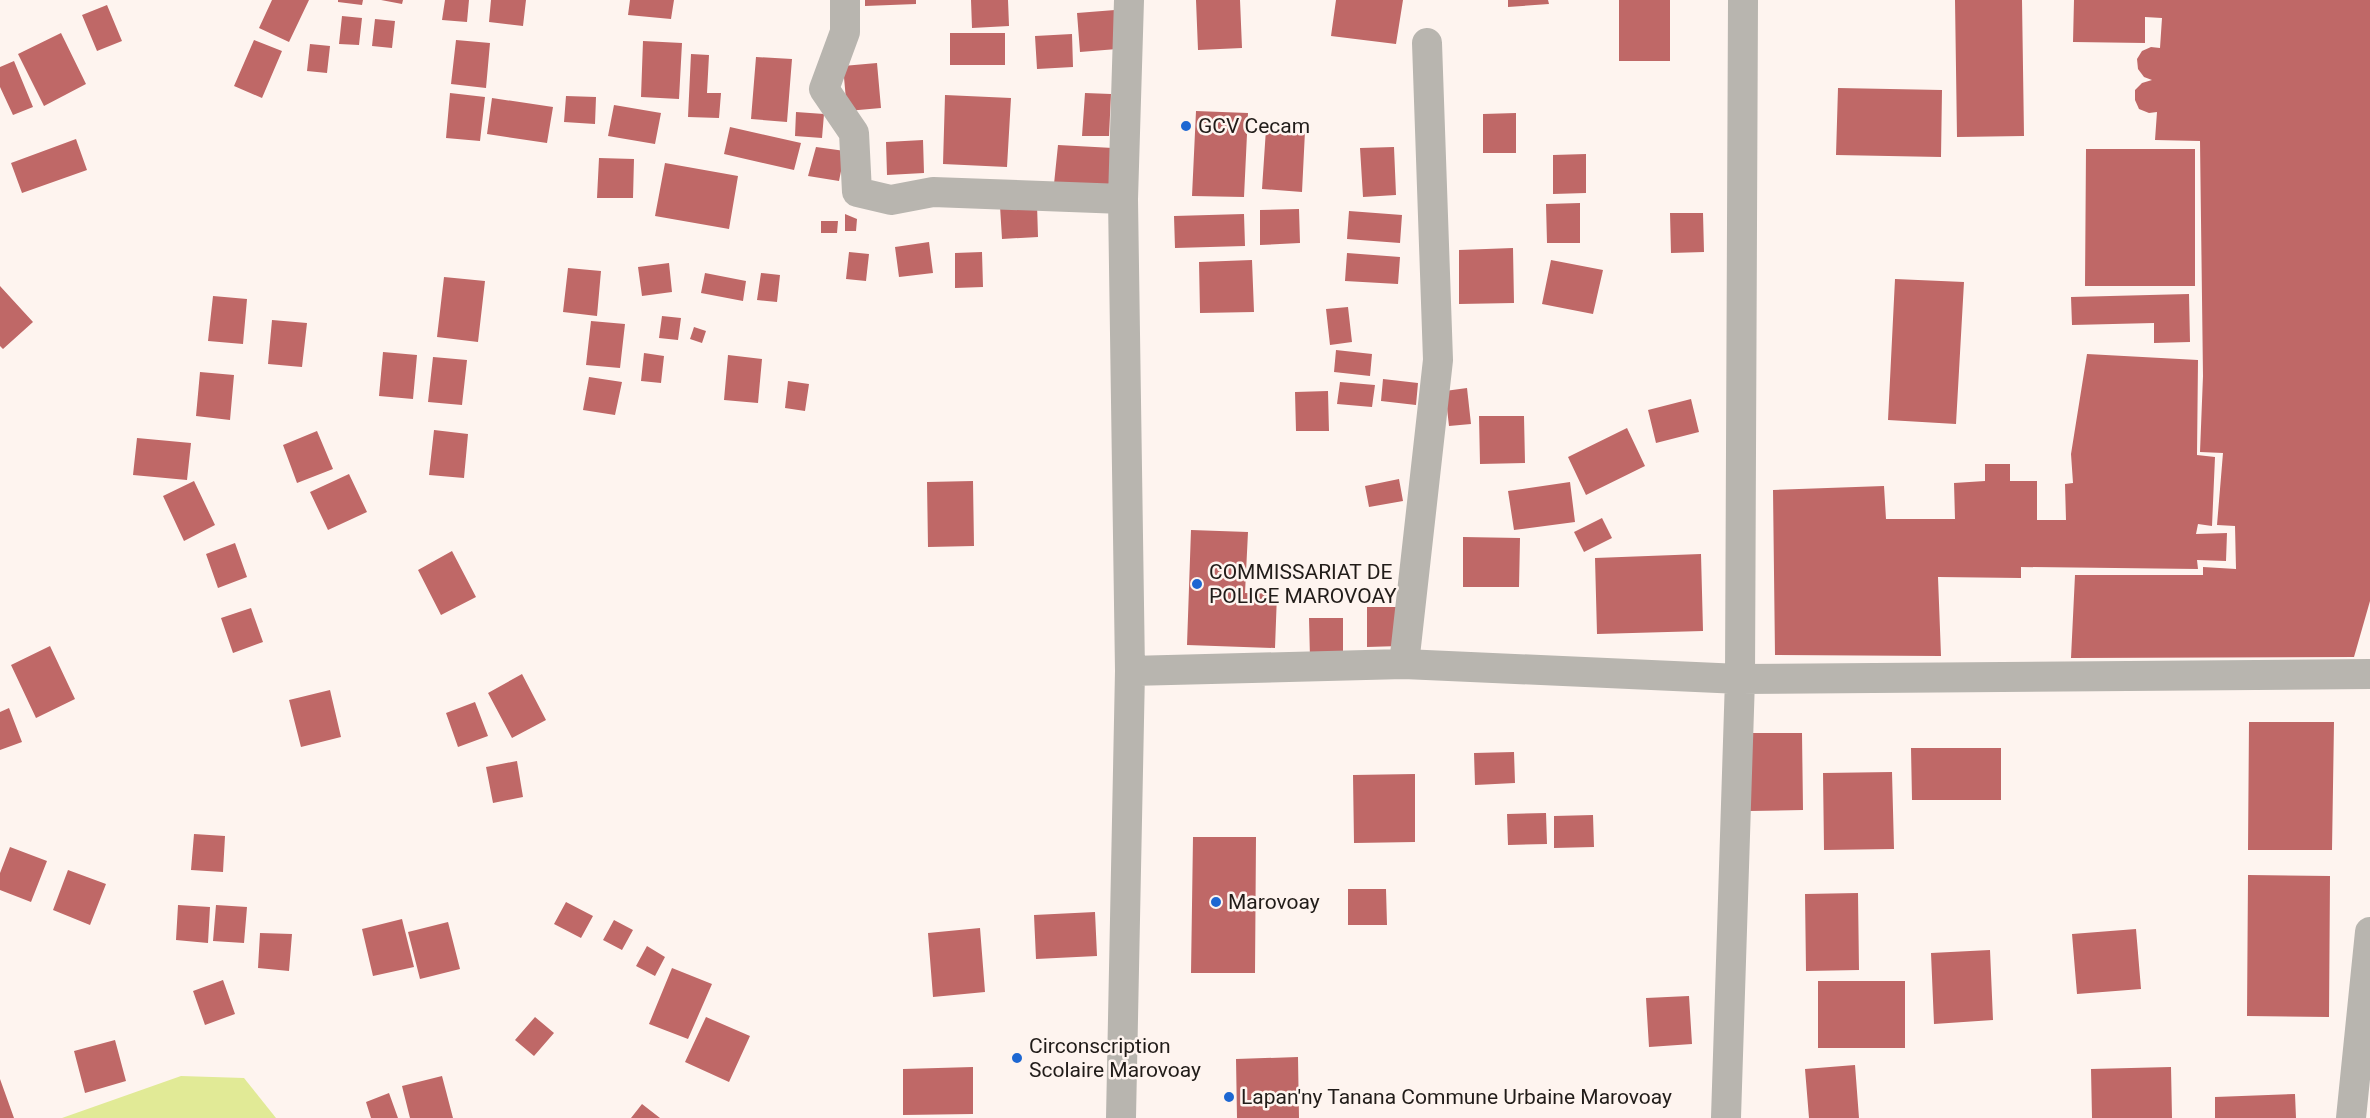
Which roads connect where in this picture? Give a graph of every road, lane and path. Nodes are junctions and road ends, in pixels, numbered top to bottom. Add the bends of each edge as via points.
1 (845, 0) edge
2 (1129, 0) edge
3 (1743, 0) edge
4 (1427, 43) dead end
5 (1123, 199) junction
6 (1404, 664) junction
7 (1130, 671) junction
8 (2370, 674) edge
9 (1740, 679) junction
10 (2370, 932) edge
11 (1121, 1118) edge
12 (1726, 1118) edge
13 (2350, 1118) edge

1 - 5 street via 845,32 824,89 854,133 857,192 891,200 933,192
2 - 5 street
3 - 9 street
4 - 6 street via 1438,360
5 - 7 street
6 - 7 street
6 - 9 street
7 - 11 street
8 - 9 street
9 - 12 street
10 - 13 street

